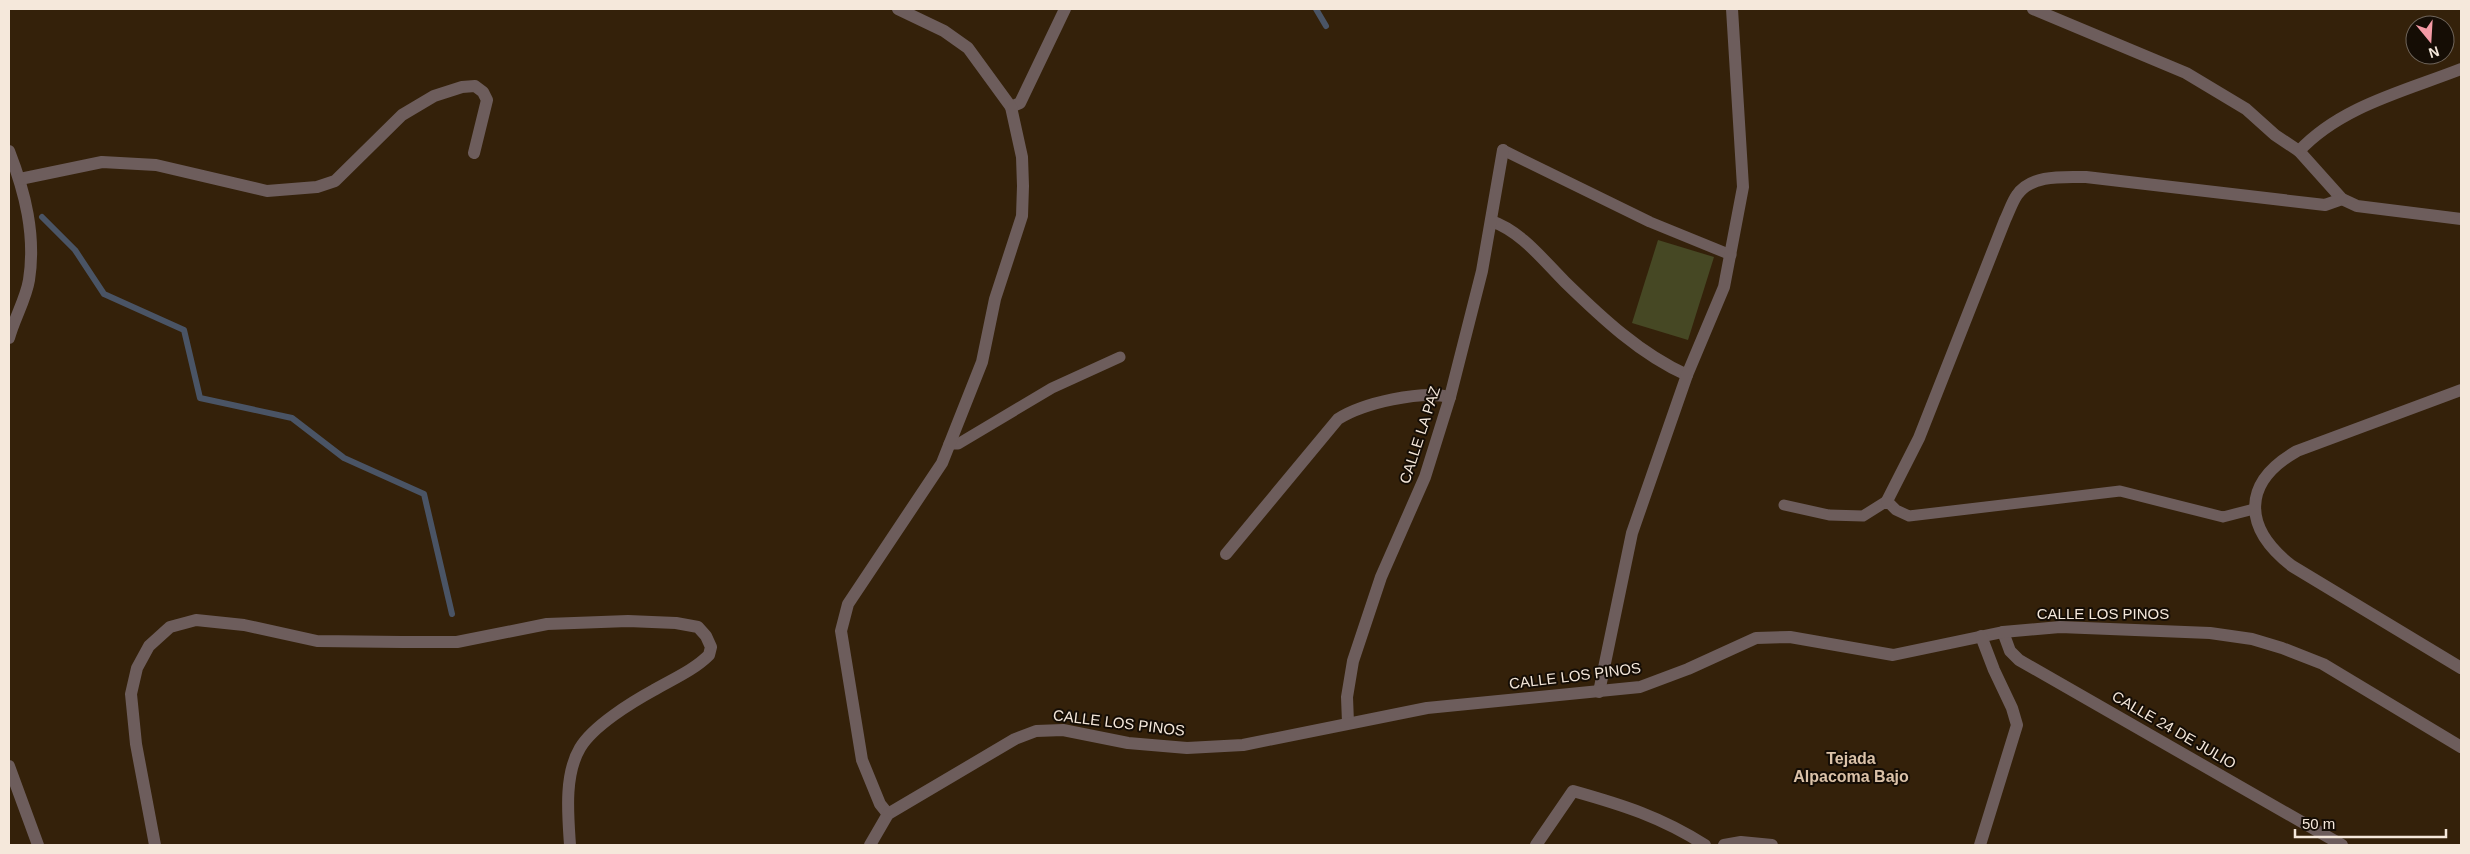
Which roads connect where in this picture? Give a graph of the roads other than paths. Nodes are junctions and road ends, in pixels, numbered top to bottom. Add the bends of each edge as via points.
1 (898, 9) edge
2 (1065, 9) edge
3 (1732, 9) edge
4 (2033, 9) edge
5 (2461, 69) edge
6 (1011, 107) junction
7 (1503, 150) joint
8 (9, 151) edge
9 (2299, 151) junction
10 (474, 153) dead end
11 (20, 179) junction
12 (2342, 199) junction
13 (2461, 219) edge
14 (1491, 221) junction
15 (1731, 255) junction
16 (12, 317) edge
17 (9, 338) edge
18 (1120, 357) dead end
19 (1687, 375) junction
20 (2461, 390) edge
21 (1450, 397) junction
22 (949, 444) junction
23 (1887, 501) junction
24 (1784, 505) dead end
25 (2254, 509) junction
26 (1226, 554) dead end
27 (2003, 632) junction
28 (1981, 636) junction
29 (2461, 668) edge
30 (1599, 692) junction
31 (1348, 723) junction
32 (2461, 747) edge
33 (9, 766) edge
34 (888, 814) junction
35 (38, 845) edge
36 (155, 845) edge
37 (570, 845) edge
38 (870, 845) edge
39 (1536, 845) edge
40 (1705, 845) edge
41 (1724, 845) edge
42 (1772, 845) edge
43 (1980, 845) edge
44 (2342, 845) edge

1 - 6 street via 944,31 968,48
2 - 6 street via 1020,103
3 - 15 street via 1743,187
4 - 9 street via 2186,73 2246,109
5 - 9 street via 2363,107 2329,124
6 - 22 street via 1022,157 1022,216 995,299 982,362
7 - 14 street, CALLE LA PAZ
7 - 15 lane via 1650,222
8 - 11 street
9 - 12 street
10 - 11 street via 488,100 484,92 475,86 434,96 402,115 335,181 317,187 267,191 156,166 102,162
11 - 16 street via 32,238 29,281
12 - 13 street via 2357,206
12 - 23 street via 2324,204 2086,177 2054,177 2024,187 2005,220 1919,438
14 - 19 street via 1515,233 1606,322
14 - 21 street, CALLE LA PAZ via 1482,271
15 - 19 street via 1724,288
16 - 17 street
18 - 22 lane via 1052,388 958,444
19 - 30 street via 1632,533
20 - 25 street via 2289,456 2266,476 2258,490
21 - 26 street via 1423,396 1387,402 1353,411 1338,419
21 - 31 street, CALLE LA PAZ via 1425,478 1381,578 1353,661 1347,697
22 - 34 street via 942,463 848,604 841,632 862,760 880,804
23 - 24 lane via 1864,516 1829,515
23 - 25 lane via 1909,516 2120,491 2223,517
25 - 29 street via 2267,543 2292,566
27 - 28 street, CALLE LOS PINOS
27 - 32 street, CALLE LOS PINOS via 2060,627 2145,629 2252,639 2323,664
27 - 44 street, CALLE 24 DE JULIO via 2010,651 2019,660
28 - 30 street, CALLE LOS PINOS via 1893,656 1790,637 1756,638 1640,687
28 - 43 street via 2017,724
30 - 31 street, CALLE LOS PINOS via 1427,708
31 - 34 street, CALLE LOS PINOS via 1243,745 1187,748 1128,743 1063,730 1036,731 1015,739
33 - 35 street
34 - 38 street
36 - 37 street via 136,744 131,694 137,668 149,646 170,627 196,620 244,625 317,641 402,642 457,642 547,624 676,622 698,628 711,647 709,655 639,699 599,728 580,748 571,771
39 - 40 street via 1573,792 1630,807 1678,828
41 - 42 street via 1741,842

